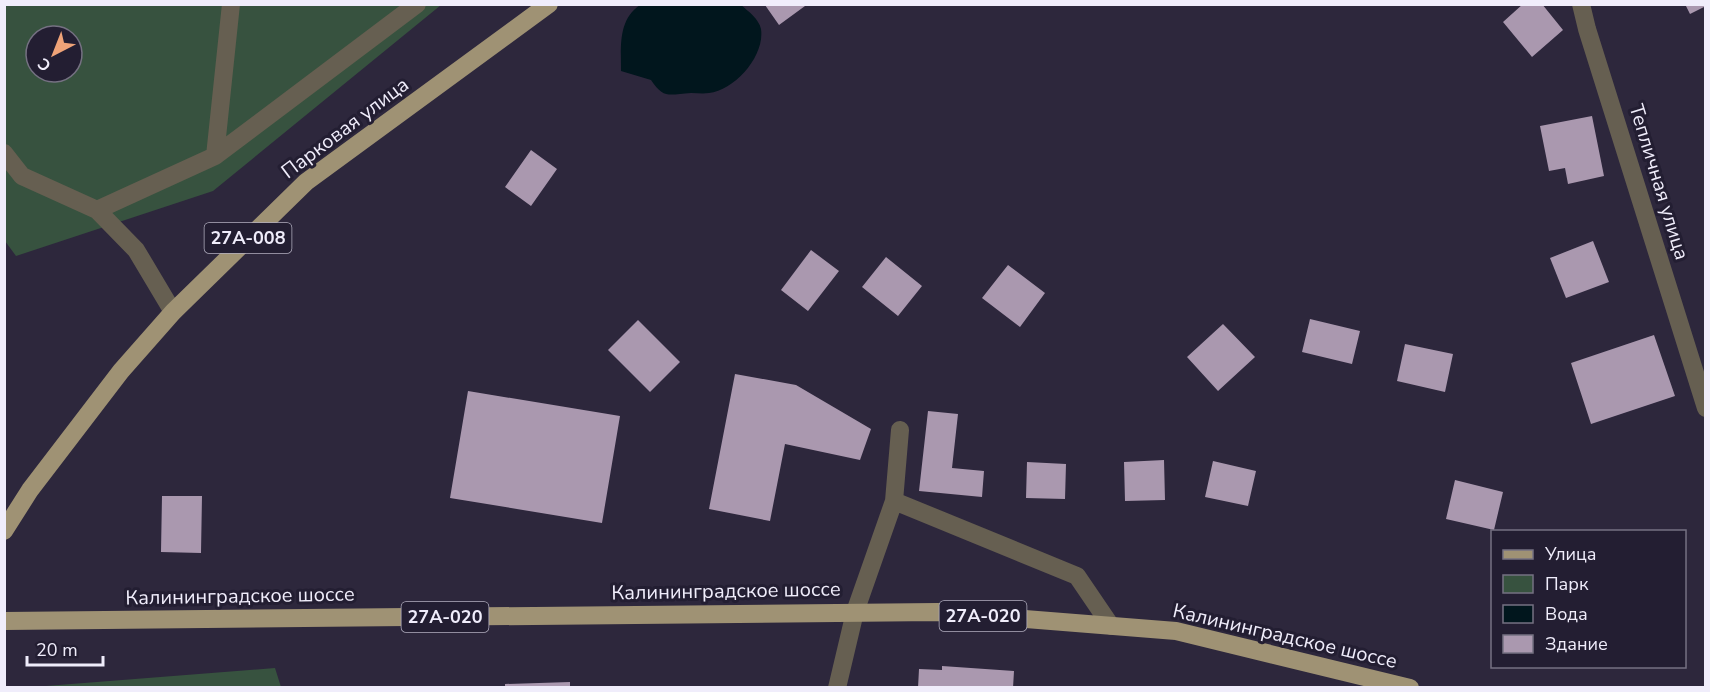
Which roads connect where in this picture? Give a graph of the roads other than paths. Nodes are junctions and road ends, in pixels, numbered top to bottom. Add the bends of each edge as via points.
1 (231, 4) edge
2 (417, 4) edge
3 (549, 4) edge
4 (1581, 4) edge
5 (4, 153) edge
6 (215, 156) junction
7 (98, 210) junction
8 (173, 312) junction
9 (1702, 378) edge
10 (1706, 408) edge
11 (900, 430) dead end
12 (894, 501) junction
13 (4, 531) edge
14 (855, 612) junction
15 (4, 621) edge
16 (1110, 626) junction
17 (837, 687) edge
18 (1410, 687) edge

1 - 6 street
2 - 6 street
3 - 8 main road, Парковая улица / 27А-008 via 306,182
4 - 9 street, Тепличная улица
5 - 7 street via 22,176
6 - 7 street
7 - 8 street via 136,250
8 - 13 main road, Парковая улица / 27А-008 via 121,371 30,490
9 - 10 street, Тепличная улица
11 - 12 street
12 - 14 street
12 - 16 street via 1077,576
14 - 15 main road, Калининградское шоссе / 27А-020
14 - 16 main road, Калининградское шоссе / 27А-020 via 937,612
14 - 17 street
16 - 18 main road, Калининградское шоссе / 27А-020 via 1176,631

